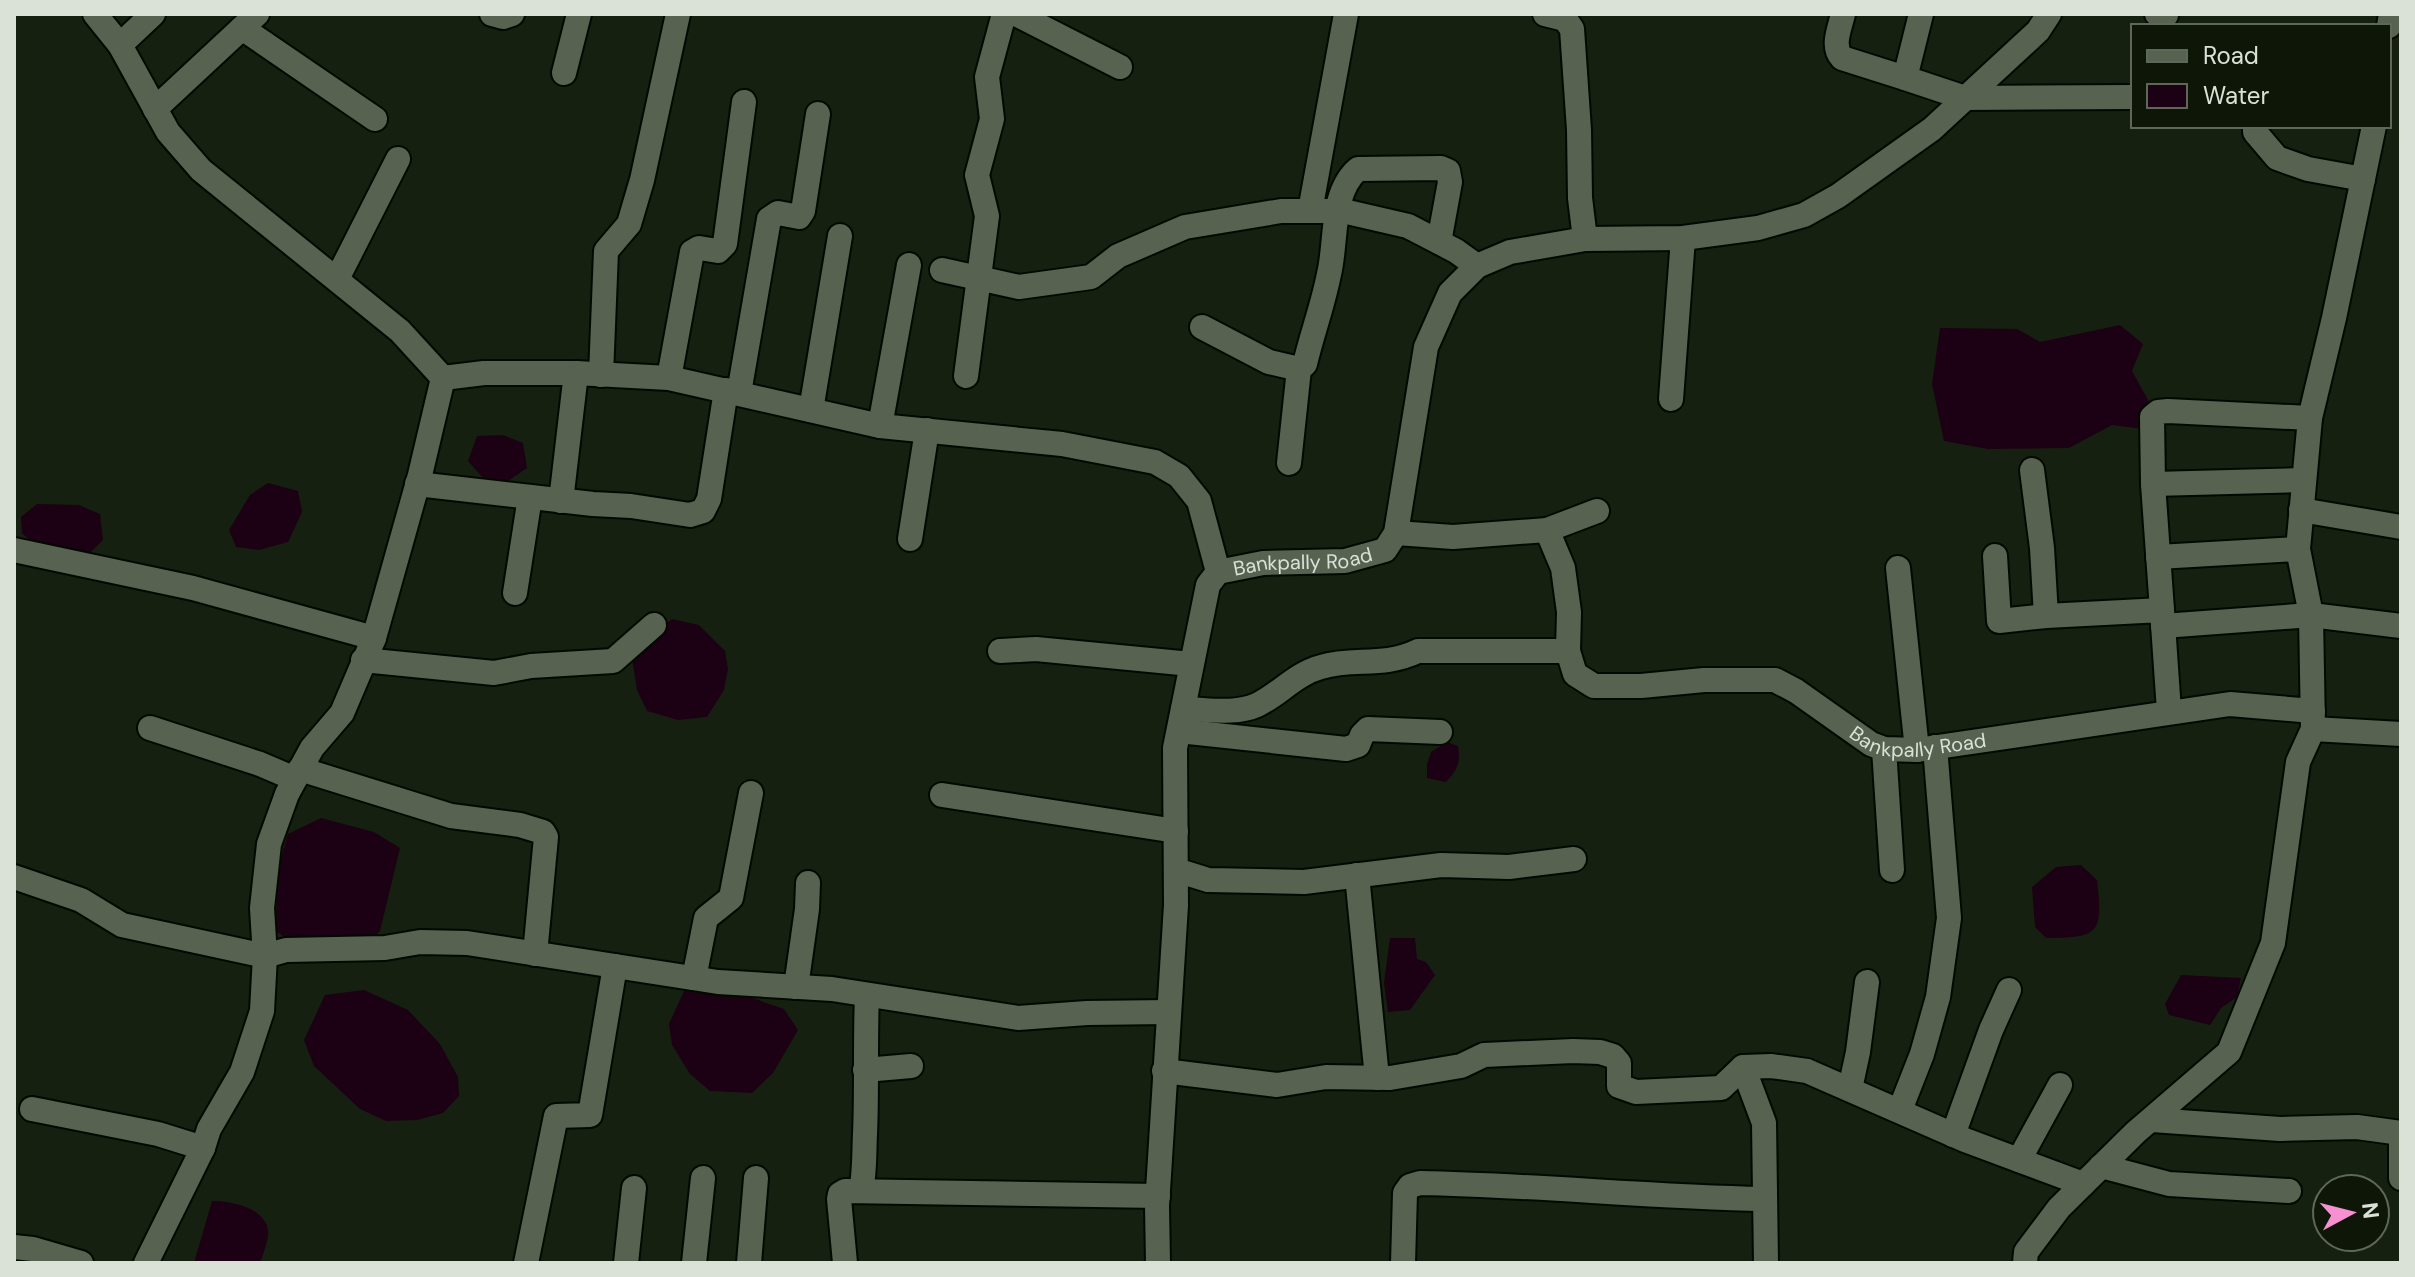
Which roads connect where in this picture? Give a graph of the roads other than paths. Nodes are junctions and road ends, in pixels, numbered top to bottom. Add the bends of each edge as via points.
1 (95, 14) edge
2 (153, 14) edge
3 (492, 14) edge
4 (512, 14) edge
5 (579, 14) edge
6 (1004, 14) edge
7 (1016, 14) edge
8 (1346, 14) edge
9 (1545, 14) edge
10 (1843, 14) edge
11 (1921, 14) edge
12 (2049, 14) edge
13 (671, 15) edge
14 (249, 21) edge
15 (120, 45) junction
16 (1120, 67) dead end
17 (564, 73) dead end
18 (1905, 78) junction
19 (2131, 97) edge
20 (1965, 98) junction
21 (744, 102) dead end
22 (155, 109) junction
23 (818, 114) dead end
24 (375, 119) dead end
25 (2255, 128) edge
26 (2374, 128) edge
27 (398, 159) dead end
28 (2363, 179) junction
29 (1310, 211) junction
30 (1336, 211) junction
31 (840, 236) dead end
32 (1683, 238) junction
33 (1585, 239) junction
34 (1439, 242) junction
35 (909, 265) dead end
36 (1477, 266) junction
37 (942, 270) dead end
38 (980, 278) junction
39 (337, 279) junction
40 (1202, 327) dead end
41 (1299, 369) junction
42 (588, 374) junction
43 (966, 376) dead end
44 (443, 378) junction
45 (669, 378) junction
46 (733, 392) junction
47 (1671, 399) dead end
48 (811, 410) junction
49 (2310, 418) junction
50 (880, 426) junction
51 (927, 430) junction
52 (1289, 463) dead end
53 (2032, 470) dead end
54 (2303, 480) junction
55 (417, 484) junction
56 (2153, 484) junction
57 (530, 497) junction
58 (561, 501) junction
59 (2301, 510) junction
60 (1597, 511) dead end
61 (2401, 527) edge
62 (1547, 530) junction
63 (1396, 533) junction
64 (910, 539) dead end
65 (2298, 549) junction
66 (14, 550) edge
67 (1995, 556) dead end
68 (2158, 557) junction
69 (1898, 568) dead end
70 (1218, 572) junction
71 (515, 593) dead end
72 (2311, 615) junction
73 (2046, 616) junction
74 (2163, 618) junction
75 (654, 625) dead end
76 (2401, 626) edge
77 (374, 638) junction
78 (1000, 651) dead end
79 (1568, 651) junction
80 (363, 660) junction
81 (1191, 664) junction
82 (2169, 711) junction
83 (1181, 720) junction
84 (2313, 720) junction
85 (150, 728) dead end
86 (1440, 732) dead end
87 (2401, 734) edge
88 (1926, 748) junction
89 (1884, 749) junction
90 (298, 774) junction
91 (751, 793) dead end
92 (942, 795) dead end
93 (1176, 831) junction
94 (1574, 859) dead end
95 (1176, 870) junction
96 (1892, 870) dead end
97 (1357, 875) junction
98 (14, 877) edge
99 (808, 883) dead end
100 (535, 954) junction
101 (265, 956) junction
102 (615, 966) junction
103 (694, 978) junction
104 (1867, 982) dead end
105 (796, 987) junction
106 (2009, 990) dead end
107 (867, 995) junction
108 (1168, 1012) junction
109 (911, 1066) dead end
110 (1743, 1067) junction
111 (865, 1070) junction
112 (1164, 1071) junction
113 (1377, 1078) junction
114 (2060, 1085) dead end
115 (1850, 1089) junction
116 (32, 1109) dead end
117 (1900, 1110) junction
118 (2152, 1120) junction
119 (2401, 1133) edge
120 (1953, 1135) junction
121 (2401, 1141) edge
122 (203, 1148) junction
123 (2019, 1160) junction
124 (2101, 1166) junction
125 (703, 1178) dead end
126 (756, 1178) dead end
127 (2401, 1178) edge
128 (2083, 1184) junction
129 (634, 1188) dead end
130 (861, 1191) junction
131 (2289, 1191) dead end
132 (1158, 1196) junction
133 (1764, 1199) junction
134 (14, 1247) edge
135 (81, 1263) edge
136 (146, 1263) edge
137 (526, 1263) edge
138 (626, 1263) edge
139 (694, 1263) edge
140 (749, 1263) edge
141 (845, 1263) edge
142 (1158, 1263) edge
143 (1403, 1263) edge
144 (1766, 1263) edge
145 (2025, 1263) edge

1 - 15 street
2 - 15 street
3 - 4 street
5 - 17 street
6 - 38 street via 987,77 992,119 977,175 987,216
7 - 16 street
8 - 29 street
9 - 33 street via 1565,19 1572,29
10 - 18 street via 1837,53
11 - 18 street
12 - 20 street via 2038,31
13 - 42 street via 642,180 629,224 606,251
14 - 22 street
14 - 24 street
15 - 22 street
18 - 20 street
19 - 20 street
20 - 32 street via 1909,146 1804,215 1758,228
21 - 45 street via 725,244 718,251 692,252
22 - 39 street via 201,170
23 - 46 street via 803,211 796,218 778,213 769,219
25 - 28 street via 2277,158
26 - 28 street
27 - 39 street
28 - 49 street
29 - 30 street
29 - 38 street via 1185,227 1118,256 1091,277 1019,287
30 - 34 street via 1408,226
30 - 34 street via 1358,169 1441,168 1448,171 1450,182
30 - 41 street via 1330,273 1305,364
31 - 48 street
32 - 33 street
32 - 47 street
33 - 36 street via 1510,252
34 - 36 street
35 - 50 street
36 - 63 street via 1450,293 1426,347
37 - 38 street
38 - 43 street
39 - 44 street via 400,331
40 - 41 street via 1269,362
41 - 52 street
42 - 44 street
42 - 45 street
42 - 58 street
44 - 55 street
45 - 46 street
46 - 48 street
46 - 58 street via 703,511 690,515
48 - 50 street
49 - 54 street
49 - 56 street via 2158,412 2152,417
50 - 51 street
51 - 64 street
51 - 70 street via 1062,444 1155,462 1179,476 1199,501
53 - 73 street
54 - 56 street
54 - 59 street
55 - 57 street
55 - 77 street
56 - 68 street
57 - 58 street
57 - 71 street
59 - 61 street
59 - 65 street
60 - 62 street, Bankpally Road
62 - 63 street, Bankpally Road via 1453,537
62 - 79 street via 1563,568
63 - 70 street, Bankpally Road via 1385,550 1345,561 1263,563
65 - 68 street
65 - 72 street
66 - 77 street via 193,588
67 - 73 street via 1999,621
68 - 74 street
69 - 88 street
70 - 81 street, Bankpally Road via 1208,585
72 - 74 street
72 - 76 street
72 - 84 street
73 - 74 street
74 - 82 street
75 - 80 street via 613,661 494,673
77 - 80 street
78 - 81 street via 1036,649
79 - 83 street via 1418,651 1398,661 1323,666 1299,675 1257,705
79 - 89 street, Bankpally Road via 1575,674 1594,686 1775,680
80 - 90 street via 342,713
81 - 83 street, Bankpally Road
82 - 84 street, Bankpally Road via 2230,704
82 - 88 street, Bankpally Road
83 - 86 street via 1346,749 1358,745 1368,729
83 - 93 street, Bankpally Road via 1175,748
84 - 87 street, Bankpally Road
84 - 118 street via 2298,762 2273,943 2229,1052
85 - 90 street
88 - 89 street, Bankpally Road
88 - 117 street via 1949,918 1938,997
89 - 96 street
90 - 100 street via 451,816 543,832
90 - 101 street via 269,844 262,908
91 - 103 street via 731,898 706,918
92 - 93 street
93 - 95 street, Bankpally Road
94 - 97 street
95 - 97 street via 1208,880 1248,882
95 - 108 street, Bankpally Road
97 - 113 street
98 - 101 street via 81,900 122,925
99 - 105 street
100 - 101 street via 420,942 286,950
100 - 102 street
101 - 122 street via 262,1011 242,1072
102 - 103 street
102 - 137 street via 590,1115 556,1116
103 - 105 street
104 - 115 street
105 - 107 street
106 - 120 street
107 - 108 street via 1018,1018
107 - 111 street
108 - 112 street, Bankpally Road
109 - 111 street
110 - 113 street via 1721,1088 1636,1092 1619,1086 1619,1063 1613,1056 1587,1052 1484,1055 1461,1066
110 - 115 street via 1807,1071
110 - 133 street via 1764,1123
111 - 130 street
112 - 113 street via 1277,1085 1326,1077
112 - 132 street, Bankpally Road
114 - 123 street
115 - 117 street
116 - 122 street
117 - 120 street
118 - 119 street
118 - 124 street
120 - 123 street
121 - 127 street
122 - 136 street
123 - 128 street
124 - 128 street
124 - 131 street via 2169,1184
125 - 139 street
126 - 140 street
128 - 145 street via 2026,1252
129 - 138 street
130 - 132 street
130 - 141 street via 840,1194
132 - 142 street, Bankpally Road
133 - 143 street via 1420,1183 1405,1193
133 - 144 street
134 - 135 street

